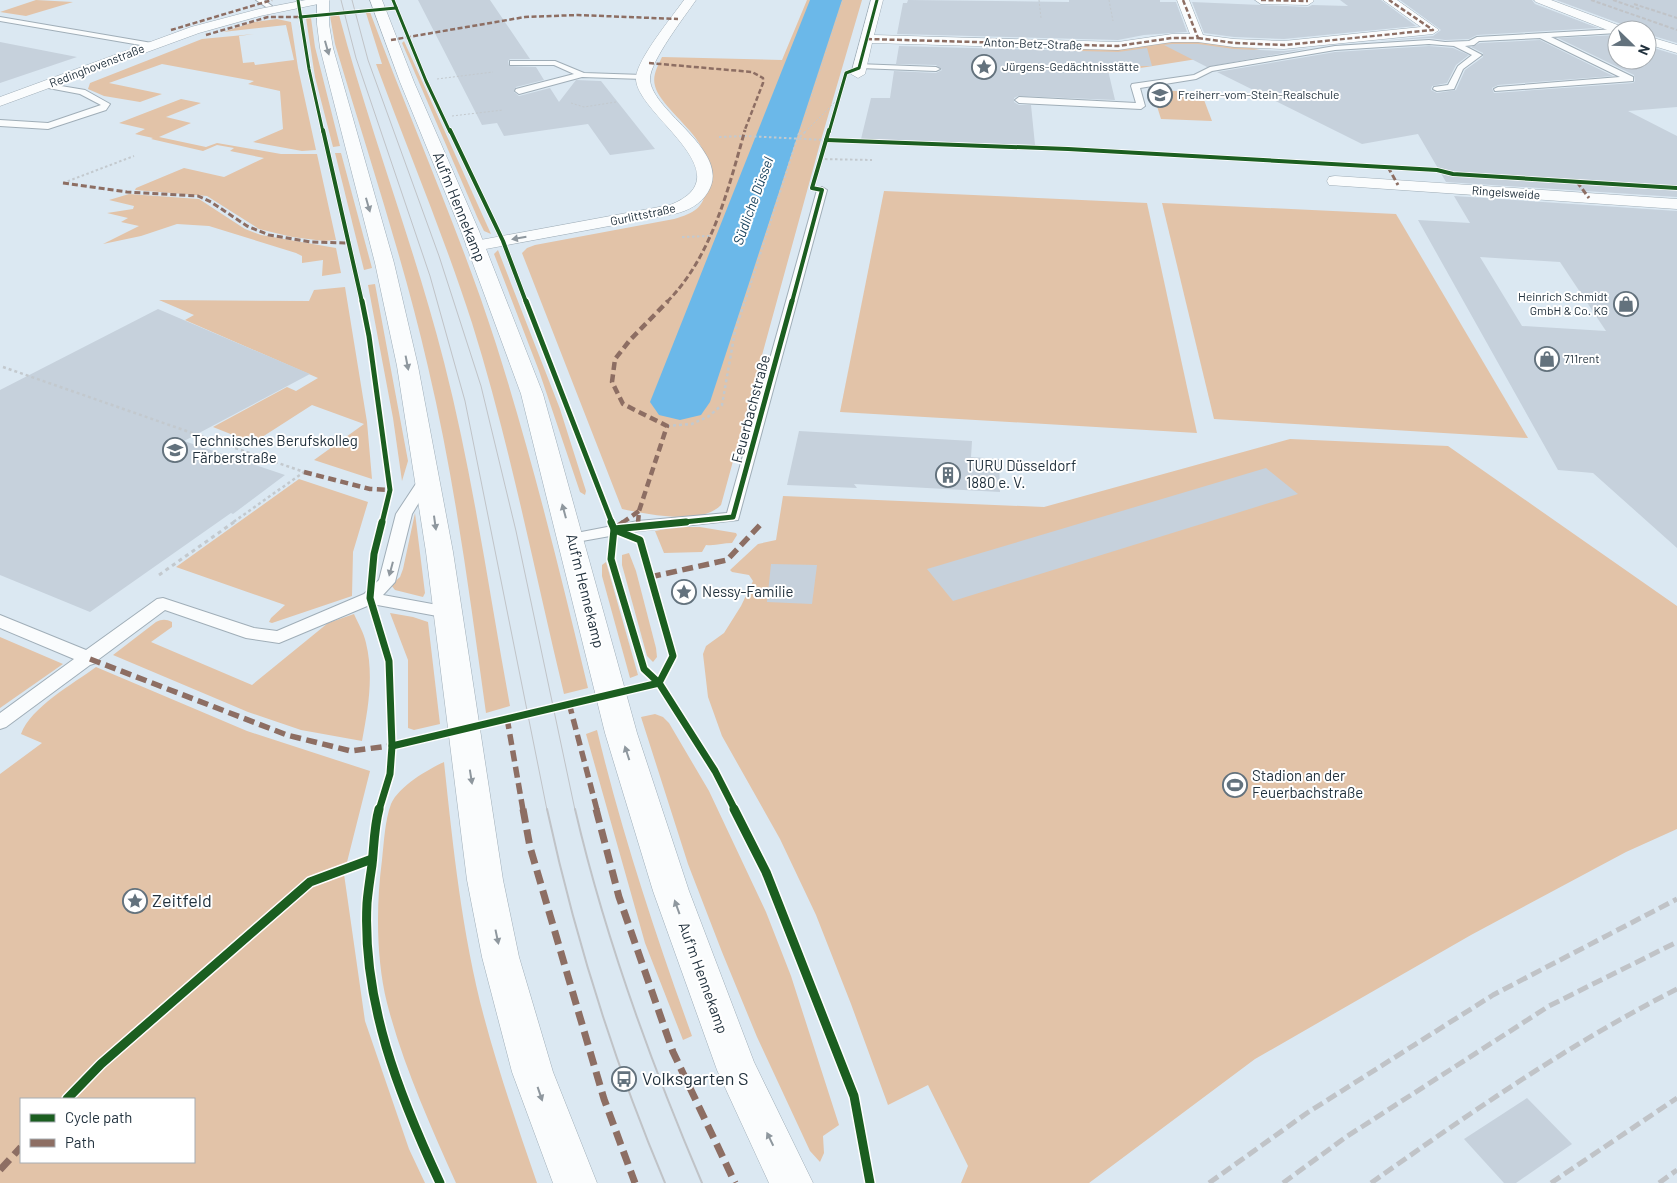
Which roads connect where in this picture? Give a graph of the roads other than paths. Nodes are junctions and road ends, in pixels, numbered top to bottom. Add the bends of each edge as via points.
1 (376, 0) edge
2 (690, 0) edge
3 (877, 0) edge
4 (1183, 0) edge
5 (1261, 0) edge
6 (1389, 0) edge
7 (1540, 0) edge
8 (1308, 1) dead end
9 (263, 3) edge
10 (294, 3) edge
11 (323, 3) edge
12 (0, 19) edge
13 (1607, 27) edge
14 (195, 30) junction
15 (1607, 32) edge
16 (1541, 35) junction
17 (1198, 38) junction
18 (867, 39) junction
19 (1657, 39) edge
20 (1677, 39) edge
21 (154, 40) junction
22 (1657, 42) edge
23 (1456, 44) junction
24 (1677, 49) edge
25 (517, 63) road end
26 (936, 69) dead end
27 (859, 70) joint
28 (583, 75) junction
29 (643, 77) junction
30 (46, 85) junction
31 (1437, 89) dead end
32 (1498, 89) dead end
33 (519, 90) dead end
34 (1019, 100) dead end
35 (0, 102) edge
36 (0, 123) edge
37 (1336, 181) dead end
38 (822, 190) dead end
39 (1677, 204) edge
40 (476, 246) junction
41 (428, 476) junction
42 (572, 538) junction
43 (370, 598) junction
44 (448, 612) junction
45 (0, 621) edge
46 (90, 659) junction
47 (0, 722) edge
48 (575, 1183) edge
49 (791, 1183) edge

1 - 40 street, Auf'm Hennekamp via 412,96
2 - 29 street
3 - 18 street
4 - 17 street
5 - 8 street
6 - 17 street, Anton-Betz-Straße via 1433,30 1284,45
7 - 13 street
9 - 10 street, Redinghovenstraße
9 - 14 street, Redinghovenstraße
10 - 11 street, Redinghovenstraße
10 - 14 street, Redinghovenstraße
11 -> 41 street via 323,37 397,316
12 - 21 lane
14 - 21 street, Redinghovenstraße
15 - 16 lane
16 - 23 lane via 1477,39 1471,43
16 - 32 lane via 1630,79
17 - 18 street, Anton-Betz-Straße via 1172,38 1118,46
18 - 27 street
19 - 20 street
21 - 30 street, Redinghovenstraße
22 - 24 street
23 - 31 lane via 1478,55 1462,64 1452,87
23 - 34 lane via 1429,42 1343,47 1210,69 1196,76 1135,86 1140,106
25 - 28 lane via 554,63
26 - 27 lane
28 - 29 lane
28 - 33 lane
29 -> 40 street, Gurlittstraße via 647,94 699,156 704,167 705,184 701,192 686,205 674,209
30 - 35 street, Redinghovenstraße
30 - 36 lane via 82,92 106,104 103,108 48,126
37 - 39 street, Ringelsweide
38 - 42 lane, Feuerbachstraße via 733,517 638,526
42 -> 40 street, Auf'm Hennekamp via 532,394
41 -> 43 lane via 404,514 387,582
41 -> 44 street
49 -> 42 street, Auf'm Hennekamp via 736,1070 671,891 621,733
43 - 44 lane
43 - 46 lane via 280,637 252,634 163,603
44 -> 48 street via 486,881 501,958 530,1066 555,1139
45 - 46 lane
46 - 47 lane

